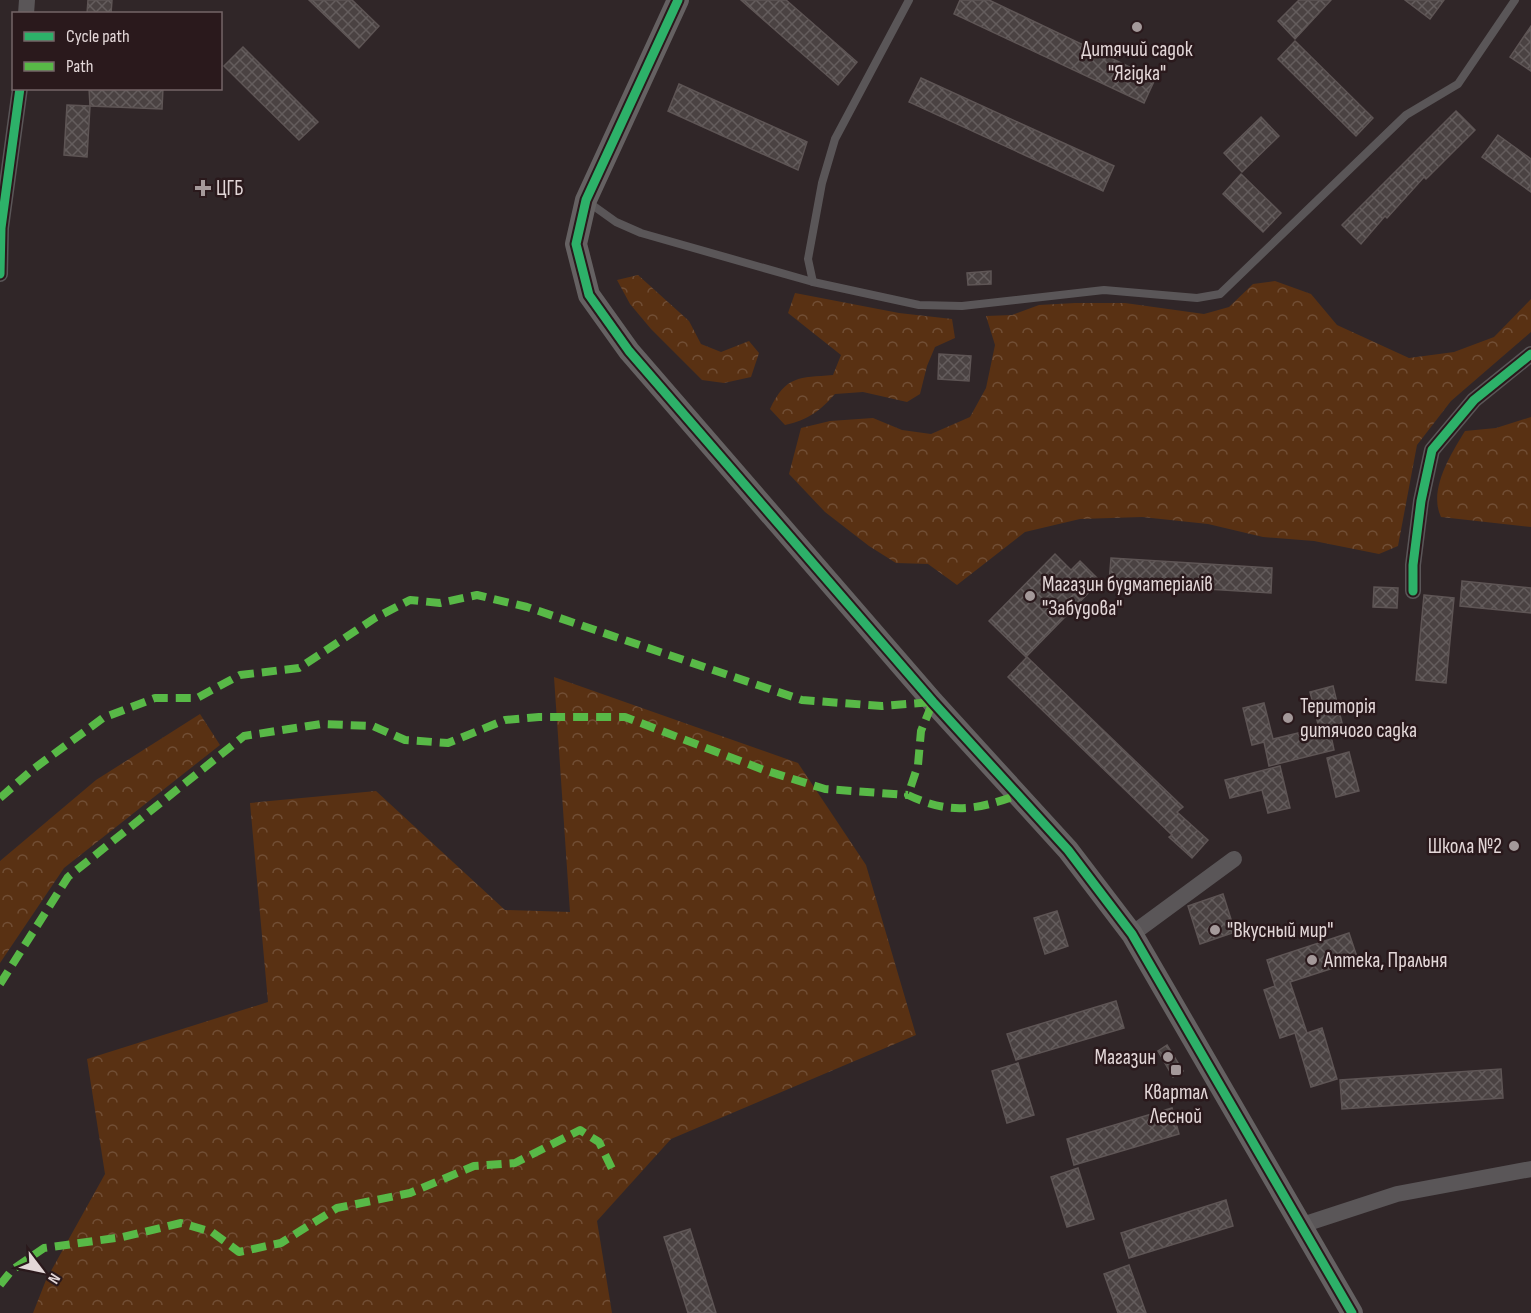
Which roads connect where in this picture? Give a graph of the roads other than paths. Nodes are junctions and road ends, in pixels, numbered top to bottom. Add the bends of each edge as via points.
1 (678, 0) edge
2 (909, 0) edge
3 (1515, 0) edge
4 (20, 90) edge
5 (5, 163) edge
6 (586, 200) junction
7 (0, 274) edge
8 (813, 282) junction
9 (1531, 354) edge
10 (1413, 591) dead end
11 (1234, 859) dead end
12 (1132, 934) junction
13 (1531, 1169) edge
14 (1302, 1225) junction
15 (1352, 1313) edge

1 - 6 street
2 - 8 lane via 835,139 822,183 808,259
3 - 8 lane via 1458,84 1406,116 1220,294 1197,298 1104,290 962,306 919,305
4 - 5 street
5 - 7 street
6 - 8 lane via 616,222 641,233
6 - 12 street via 576,244 588,295 629,351 1068,850
9 - 10 street via 1474,400 1432,450 1421,501
11 - 12 street
12 - 14 street
13 - 14 street via 1397,1194
14 - 15 street

